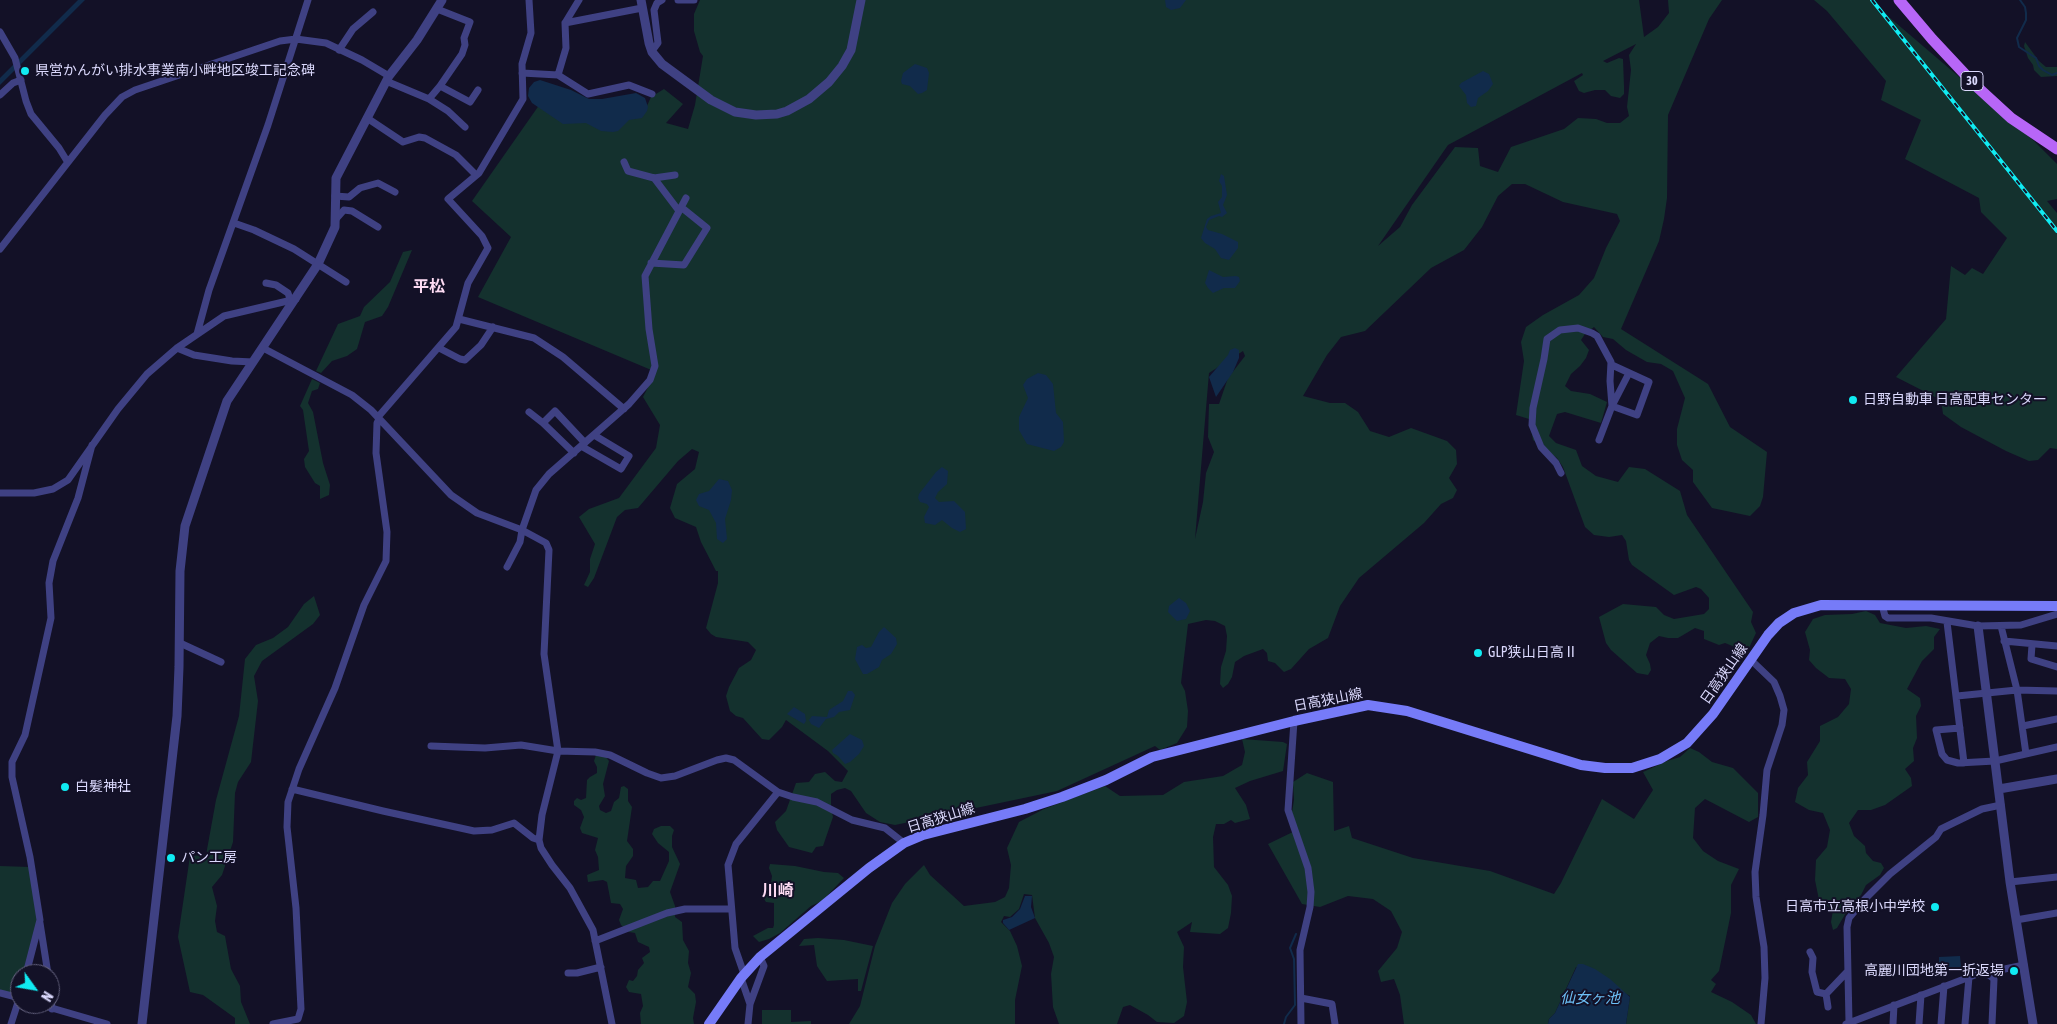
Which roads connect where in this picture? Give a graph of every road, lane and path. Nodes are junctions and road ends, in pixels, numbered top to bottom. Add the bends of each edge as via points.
1 (308, 0) edge
2 (442, 0) edge
3 (529, 0) edge
4 (578, 0) edge
5 (662, 0) edge
6 (678, 0) edge
7 (694, 0) edge
8 (861, 0) edge
9 (1899, 0) edge
10 (642, 4) edge
11 (437, 9) junction
12 (373, 12) dead end
13 (565, 23) junction
14 (0, 32) edge
15 (296, 39) junction
16 (339, 50) junction
17 (652, 51) junction
18 (522, 73) junction
19 (558, 76) junction
20 (388, 79) junction
21 (21, 80) junction
22 (440, 86) junction
23 (478, 90) dead end
24 (652, 94) dead end
25 (0, 95) edge
26 (429, 99) junction
27 (367, 118) junction
28 (465, 126) dead end
29 (2057, 149) edge
30 (67, 161) junction
31 (624, 162) dead end
32 (476, 175) junction
33 (675, 175) dead end
34 (654, 178) junction
35 (395, 192) dead end
36 (335, 196) junction
37 (686, 198) dead end
38 (680, 209) junction
39 (336, 218) junction
40 (234, 223) junction
41 (378, 226) dead end
42 (0, 248) edge
43 (650, 263) junction
44 (318, 264) junction
45 (266, 282) dead end
46 (346, 282) dead end
47 (293, 299) junction
48 (459, 319) junction
49 (493, 327) junction
50 (197, 335) junction
51 (177, 348) junction
52 (263, 348) junction
53 (438, 348) junction
54 (253, 362) junction
55 (1612, 365) junction
56 (1629, 373) junction
57 (1610, 385) junction
58 (1621, 390) junction
59 (1612, 406) junction
60 (624, 409) junction
61 (529, 412) dead end
62 (379, 418) junction
63 (543, 423) junction
64 (594, 435) junction
65 (1599, 440) dead end
66 (92, 445) junction
67 (583, 445) junction
68 (574, 453) junction
69 (1561, 473) dead end
70 (0, 493) edge
71 (522, 530) junction
72 (507, 567) dead end
73 (1882, 605) junction
74 (2057, 606) edge
75 (2057, 614) edge
76 (1947, 622) junction
77 (1978, 626) junction
78 (2001, 626) junction
79 (2004, 641) junction
80 (180, 643) junction
81 (2032, 645) junction
82 (2057, 646) edge
83 (1751, 660) junction
84 (221, 662) dead end
85 (2057, 667) edge
86 (2017, 690) junction
87 (2057, 690) edge
88 (1987, 694) junction
89 (1956, 696) junction
90 (2057, 719) edge
91 (1294, 721) junction
92 (2022, 726) junction
93 (1960, 728) junction
94 (431, 746) dead end
95 (2057, 747) edge
96 (558, 751) junction
97 (2026, 754) junction
98 (1995, 760) junction
99 (1964, 763) junction
100 (2057, 778) edge
101 (292, 789) junction
102 (1999, 789) junction
103 (778, 792) junction
104 (2001, 805) junction
105 (539, 840) junction
106 (904, 843) junction
107 (2057, 877) edge
108 (2010, 882) junction
109 (731, 908) junction
110 (2057, 913) edge
111 (40, 920) junction
112 (2016, 920) junction
113 (595, 941) junction
114 (1810, 952) dead end
115 (760, 957) junction
116 (29, 964) edge
117 (47, 964) edge
118 (2024, 965) junction
119 (601, 967) junction
120 (1847, 972) junction
121 (568, 973) dead end
122 (1989, 975) junction
123 (743, 976) junction
124 (1969, 977) junction
125 (1944, 986) junction
126 (1826, 994) junction
127 (1921, 995) junction
128 (1301, 998) junction
129 (750, 1004) junction
130 (1894, 1005) junction
131 (1828, 1007) dead end
132 (60, 1011) edge
133 (1762, 1023) edge
134 (1850, 1023) edge
135 (107, 1024) edge
136 (142, 1024) edge
137 (273, 1024) edge
138 (612, 1024) edge
139 (709, 1024) edge
140 (748, 1024) edge
141 (1301, 1024) edge
142 (1335, 1024) edge
143 (1893, 1024) edge
144 (1919, 1024) edge
145 (1941, 1024) edge
146 (1965, 1024) edge
147 (1992, 1024) edge
148 (2033, 1024) edge

1 - 15 street
2 - 11 street
3 - 18 street via 531,32
4 - 13 street
5 - 17 street via 654,10 658,42
6 - 7 street
8 - 17 street via 851,50 842,66 818,92 798,106 777,114 743,113 710,100 662,64
9 - 29 main road, 30 via 1975,85 2011,118
10 - 13 street
10 - 17 street
11 - 20 street
11 - 22 street via 470,22 462,54
12 - 16 street via 353,29
13 - 19 street via 566,48
14 - 21 street via 16,61
15 - 16 street via 326,43
15 - 30 street via 280,41 135,90 115,104
15 - 40 street
16 - 20 street
18 - 19 street
18 - 32 street via 523,100 520,107
19 - 24 street via 588,94 629,85
20 - 26 street
20 - 27 street
21 - 25 street
21 - 30 street via 31,114
22 - 23 street via 470,102
22 - 26 street
26 - 28 street
27 - 32 street via 403,142 425,138 456,155
27 - 36 street via 336,178
30 - 42 street
31 - 34 street via 628,171
32 - 48 street via 448,199 482,236 488,248 468,283
33 - 34 street
34 - 38 street
35 - 36 street via 378,184 360,188 349,197
36 - 39 street
37 - 38 street
38 - 43 street
38 - 43 street via 707,228 684,265
39 - 41 street via 344,210 352,211
39 - 44 street via 331,238
40 - 44 street via 274,239
40 - 50 street via 209,290
43 - 60 street via 644,282 654,370 648,384
44 - 46 street
44 - 47 street
45 - 47 street via 276,285
47 - 50 street via 224,316
47 - 52 street
48 - 49 street
48 - 53 street
49 - 53 street via 465,360
49 - 60 street via 534,338
50 - 51 street
51 - 54 street via 194,355 232,362
51 - 66 street via 147,374
52 - 54 street
52 - 62 street via 352,395
53 - 62 street
54 - 80 street via 222,413 185,526 180,571
55 - 56 street
55 - 57 street
55 - 69 street via 1597,336 1584,329 1560,330 1547,339 1532,425 1541,447
56 - 58 street
56 - 59 street via 1649,382 1637,415
57 - 58 street
57 - 59 street
58 - 59 street
59 - 65 street
60 - 64 street
61 - 63 street
62 - 71 street via 451,494 477,513
62 - 101 street via 376,453 387,532 386,561 364,604 335,688
63 - 67 street via 555,411
63 - 68 street
64 - 67 street
64 - 67 street via 629,456 621,469
66 - 70 street via 68,480 53,489 34,493
66 - 111 street via 78,498 53,561 49,583 51,618 25,734 12,762 12,777
67 - 68 street
68 - 71 street via 536,490
71 - 72 street via 520,542
71 - 96 street via 546,543 549,550 544,654
73 - 74 main road, 日高狭山線
73 - 76 street via 1888,618 1931,618
73 - 83 main road, 日高狭山線 via 1821,605 1794,613 1768,635
75 - 78 street via 2021,625
76 - 77 street
76 - 89 street
77 - 78 street
77 - 88 street
78 - 79 street
79 - 81 street
79 - 86 street
80 - 84 street
80 - 136 street via 177,716
81 - 82 street
81 - 85 street via 2031,659
83 - 91 main road, 日高狭山線 via 1713,714 1686,743 1660,759 1632,768 1581,765 1385,707 1356,707
83 - 133 street via 1774,682 1784,710 1767,770 1754,872 1764,947
86 - 87 street
86 - 88 street
86 - 92 street
88 - 89 street
88 - 98 street
89 - 93 street
90 - 92 street
91 - 106 main road, 日高狭山線 via 1152,757 1062,797
91 - 128 street via 1288,810 1308,868 1311,892 1300,950
92 - 97 street
93 - 99 street
93 - 99 street via 1936,730 1942,754 1947,760
94 - 96 street via 485,748 521,744
95 - 97 street
96 - 103 street via 610,755 661,778 726,758 734,760
96 - 105 street
97 - 98 street
98 - 99 street
98 - 102 street
100 - 102 street
101 - 105 street via 474,831 492,830 514,823
101 - 137 street via 287,826 296,908 301,1009 298,1019
102 - 104 street
103 - 106 street via 817,802 852,820 885,828
103 - 109 street via 736,844 728,865
104 - 108 street
104 - 120 street via 1982,809 1941,829 1865,899 1850,918 1847,928
105 - 113 street via 541,848 585,912
106 - 115 main road, 日高狭山線
107 - 108 street
108 - 112 street
109 - 113 street via 676,911
109 - 123 street via 735,948
110 - 112 street
111 - 116 street
111 - 117 street
112 - 118 street
113 - 119 street
114 - 126 street via 1817,992
115 - 123 main road, 日高狭山線
115 - 129 street via 764,966
118 - 122 street via 1996,970
118 - 148 street
119 - 121 street
119 - 138 street
120 - 126 street
120 - 134 street
122 - 124 street via 1980,973
122 - 147 street via 1995,985
123 - 129 street
123 - 139 main road, 日高狭山線
124 - 125 street
124 - 146 street
125 - 127 street
125 - 145 street
126 - 131 street
127 - 130 street
127 - 144 street
128 - 141 street
128 - 142 street via 1332,1001
129 - 140 street
130 - 134 street
130 - 143 street
132 - 135 street

